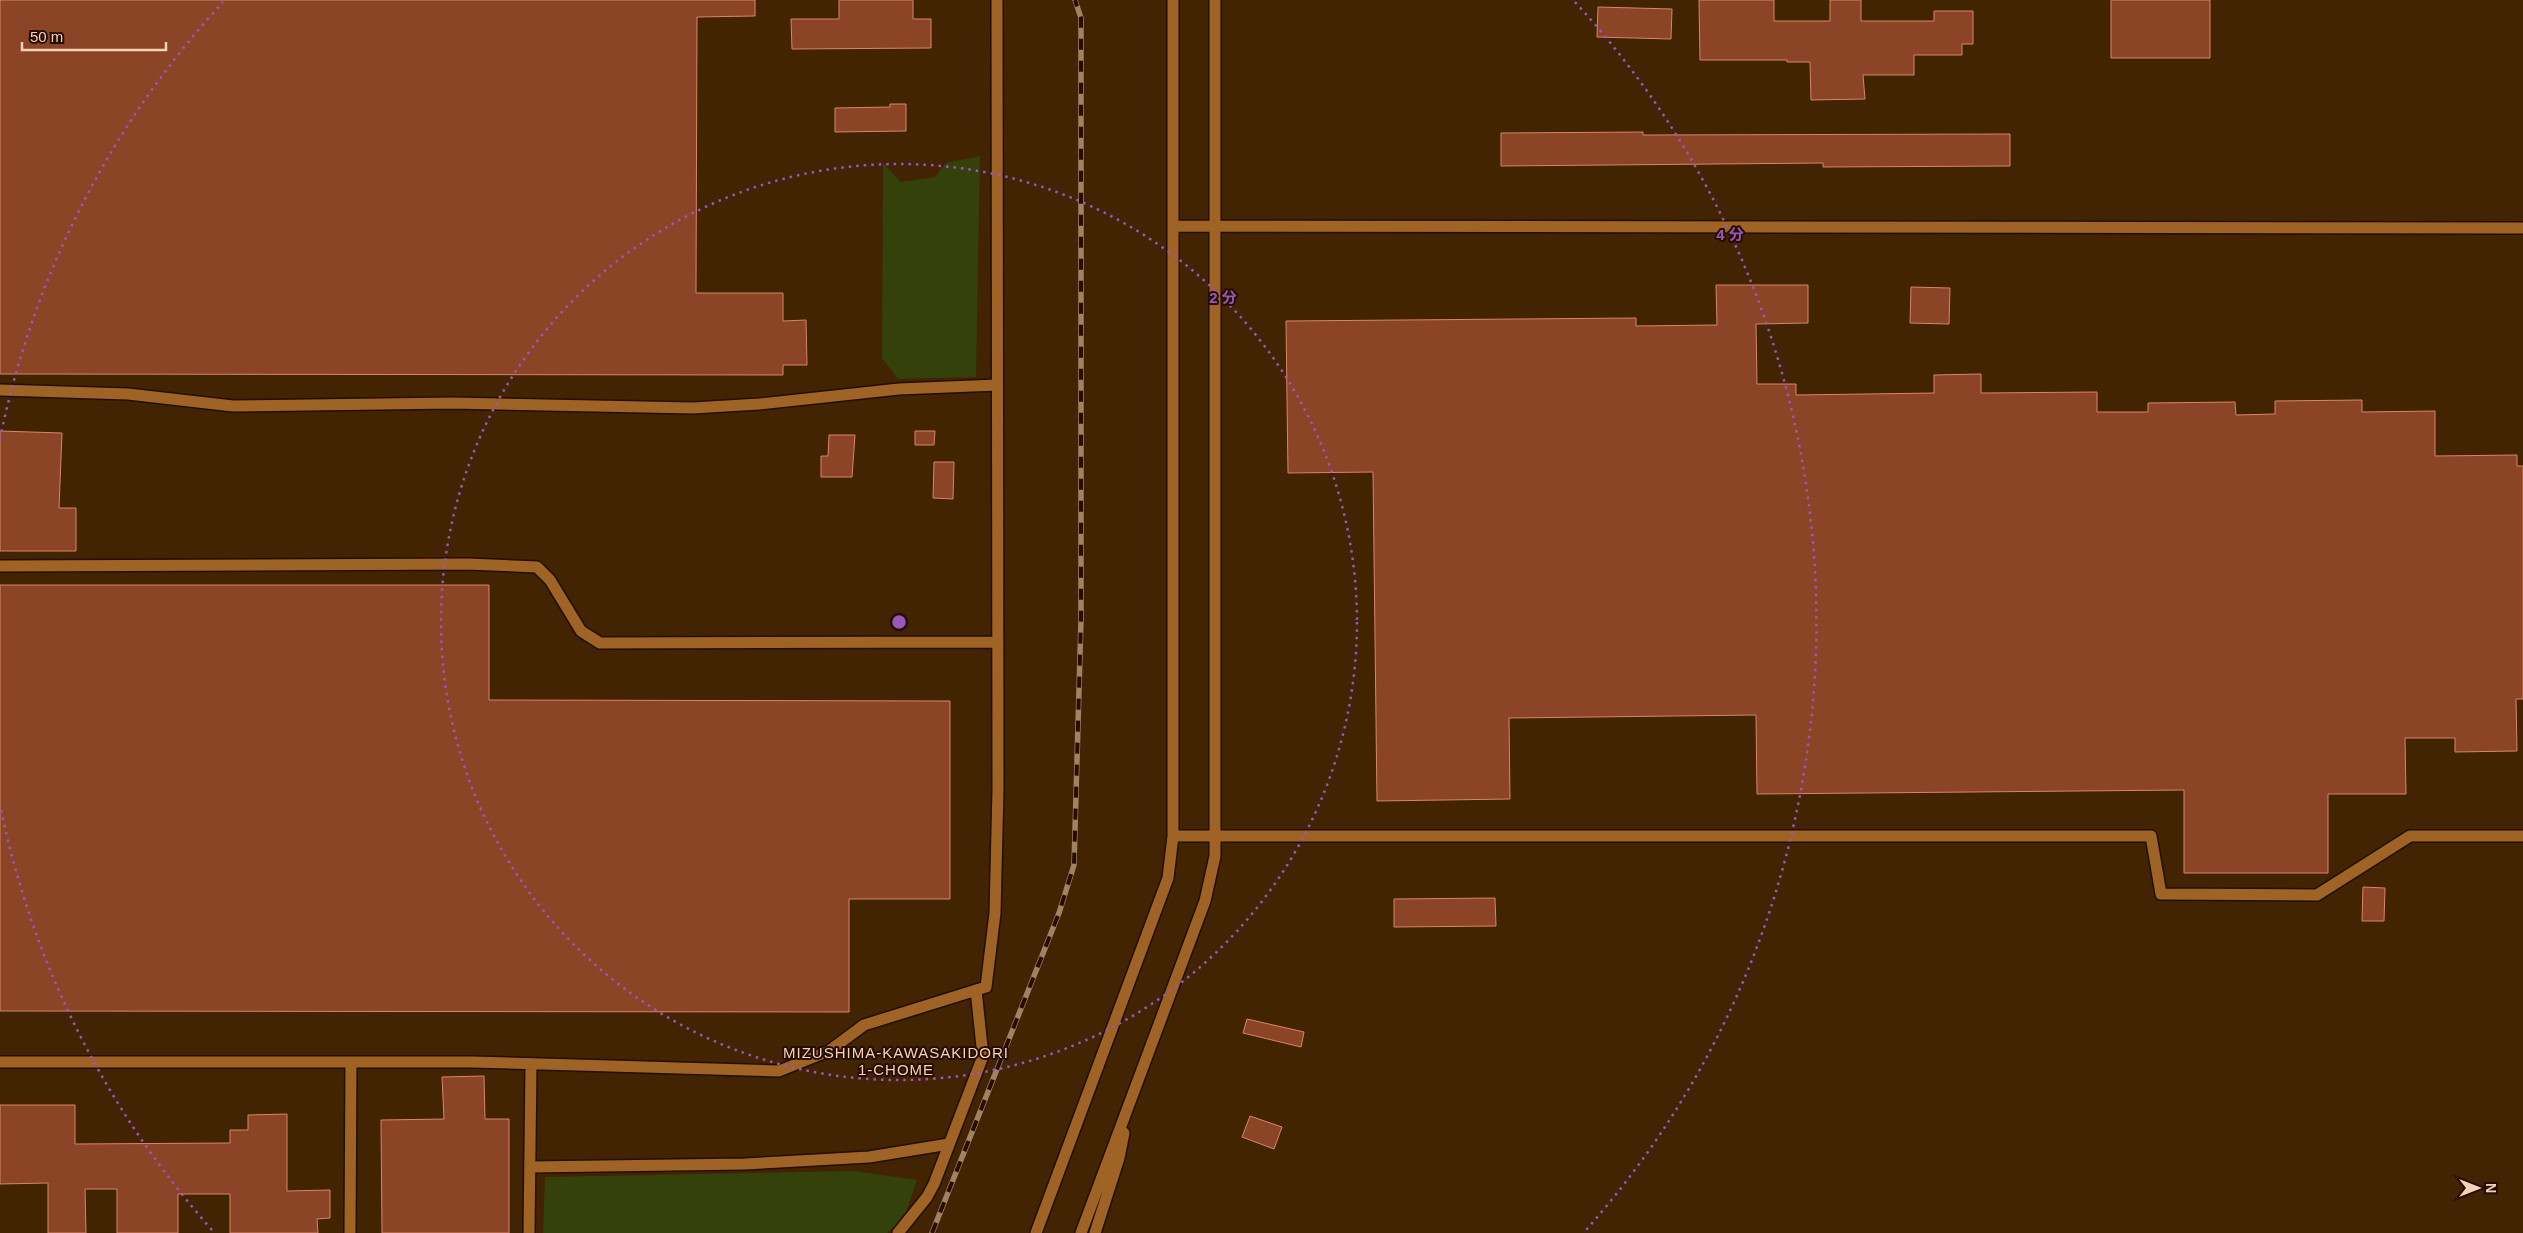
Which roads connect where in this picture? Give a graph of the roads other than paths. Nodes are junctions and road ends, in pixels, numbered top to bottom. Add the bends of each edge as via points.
1 (997, 0) edge
2 (1173, 0) edge
3 (1215, 0) edge
4 (1173, 226) junction
5 (1214, 227) junction
6 (2523, 228) edge
7 (997, 385) junction
8 (0, 390) edge
9 (0, 566) edge
10 (998, 642) junction
11 (1215, 835) junction
12 (1173, 836) junction
13 (2523, 836) edge
14 (976, 990) junction
15 (0, 1062) edge
16 (352, 1062) junction
17 (531, 1064) junction
18 (1130, 1101) junction
19 (949, 1144) junction
20 (530, 1167) junction
21 (350, 1233) edge
22 (529, 1233) edge
23 (898, 1233) edge
24 (1036, 1233) edge
25 (1081, 1233) edge
26 (1095, 1233) edge

1 - 7 lane
2 - 4 lane
3 - 5 lane
4 - 5 lane
4 - 12 lane
5 - 6 lane
5 - 11 lane
7 - 8 lane via 899,388 693,408 453,403 233,406 128,394
7 - 10 lane
9 - 10 lane via 468,564 536,568 550,580 581,631 600,643
10 - 14 lane via 995,913 986,987
11 - 12 lane
11 - 13 lane via 2151,836 2160,894 2317,895 2410,836
11 - 18 lane via 1205,901
12 - 24 lane via 1168,878
14 - 17 lane via 864,1025 829,1051 779,1071
14 - 19 lane via 983,1056
15 - 16 lane
16 - 17 lane
16 - 21 lane
17 - 20 lane
18 - 25 lane
18 - 26 lane via 1120,1158
19 - 20 lane via 869,1157 821,1160
19 - 23 lane via 931,1191
20 - 22 lane

